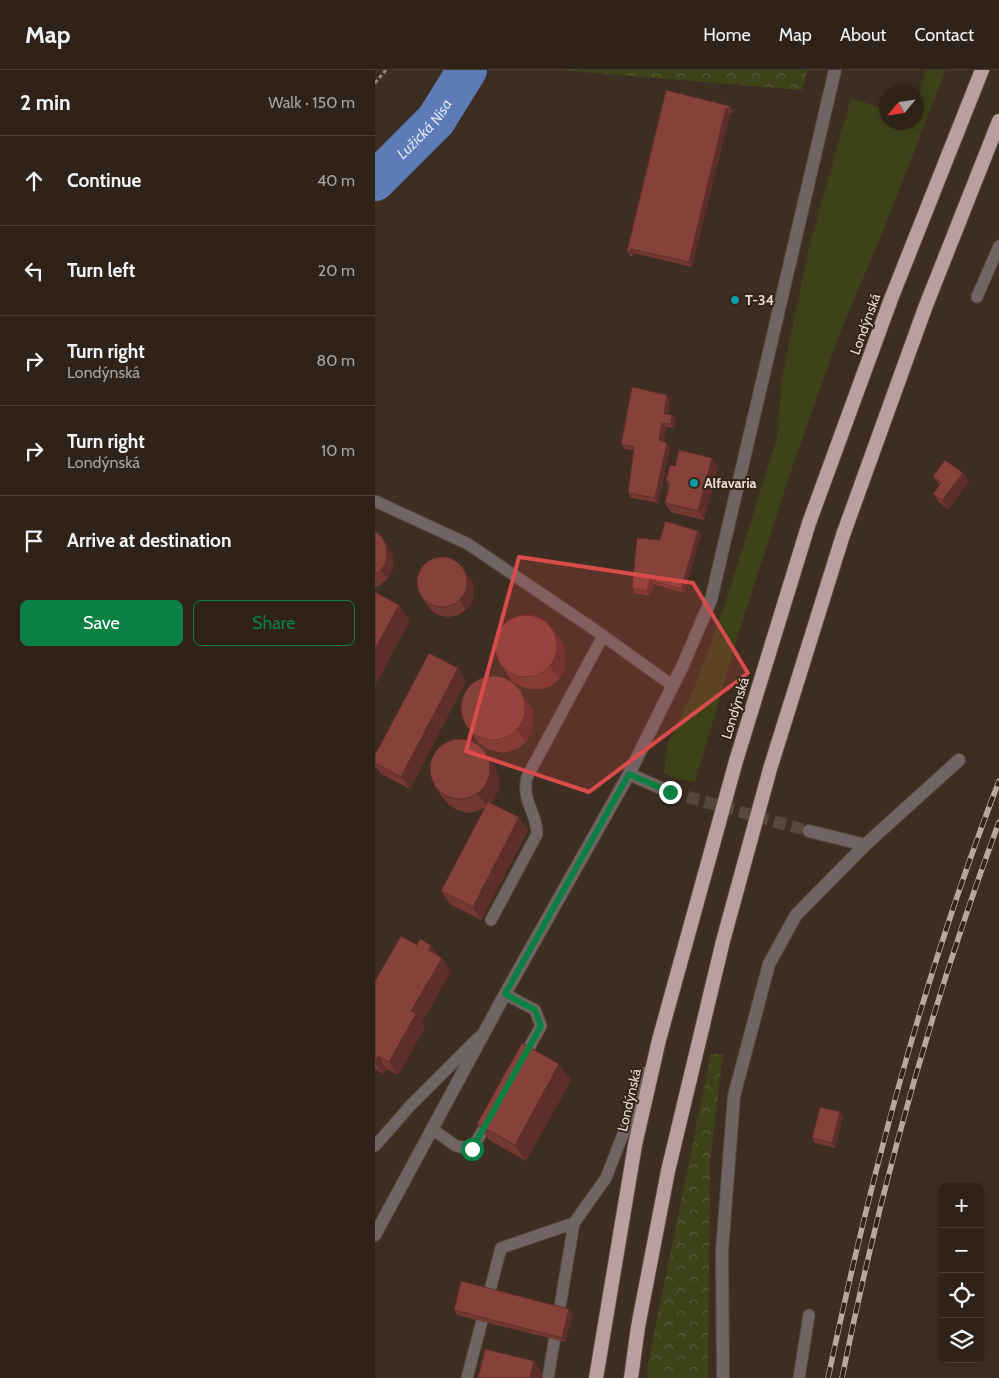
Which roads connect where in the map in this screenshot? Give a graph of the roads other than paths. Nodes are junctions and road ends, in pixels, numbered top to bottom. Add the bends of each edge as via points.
1 (835, 70) edge
2 (982, 70) edge
3 (999, 122) edge
4 (999, 246) edge
5 (977, 297) dead end
6 (375, 501) edge
7 (603, 636) junction
8 (673, 686) junction
9 (959, 760) dead end
10 (629, 774) junction
11 (670, 792) tunnel mouth
12 (809, 831) tunnel mouth
13 (865, 845) junction
14 (491, 920) dead end
15 (505, 994) junction
16 (484, 1033) junction
17 (659, 1040) junction
18 (518, 1067) edge
19 (495, 1108) edge
20 (432, 1129) junction
21 (375, 1146) edge
22 (573, 1223) junction
23 (375, 1235) edge
24 (809, 1315) dead end
25 (467, 1378) edge
26 (548, 1378) edge
27 (595, 1378) edge
28 (631, 1378) edge
29 (723, 1378) edge
30 (799, 1378) edge

1 - 8 street via 711,600
2 - 17 highway, Londýnská via 895,290 809,523 736,761
3 - 28 highway via 925,308 843,536 770,769 723,941 668,1171
4 - 5 lane
6 - 7 lane via 468,544
7 - 8 lane
7 - 14 lane via 527,777 525,788 537,834
8 - 10 street
9 - 13 street
10 - 11 street
10 - 15 street
12 - 13 street
13 - 29 street via 796,915 769,964 734,1096 722,1251
15 - 16 street
15 - 18 lane via 535,1010 541,1026
16 - 20 street
16 - 21 lane via 410,1106
17 - 22 lane via 606,1178
17 - 27 highway, Londýnská via 635,1145
19 - 20 lane via 472,1149 456,1146
20 - 23 street
22 - 25 lane via 501,1248
22 - 26 lane
24 - 30 lane

